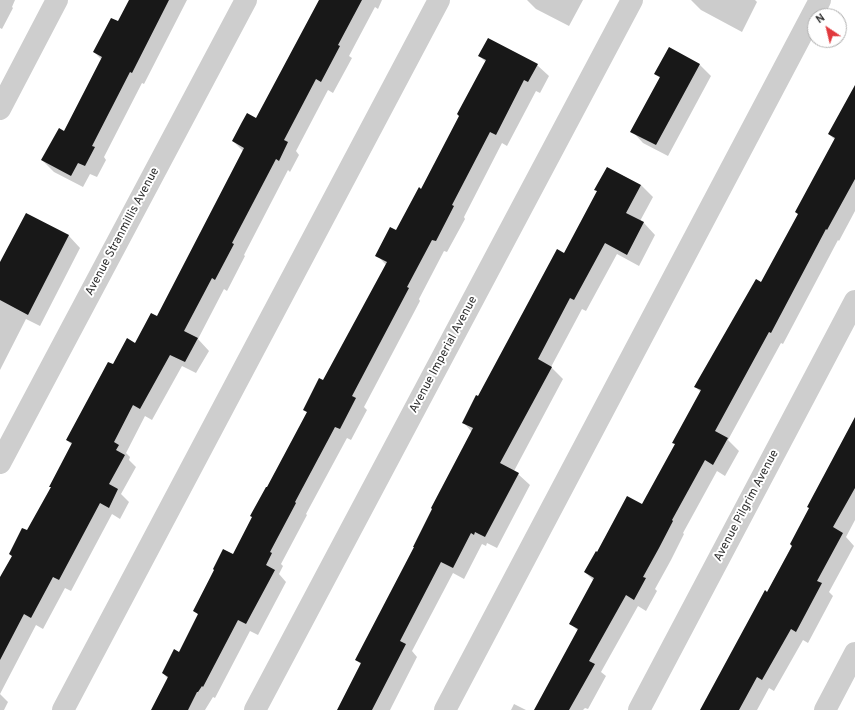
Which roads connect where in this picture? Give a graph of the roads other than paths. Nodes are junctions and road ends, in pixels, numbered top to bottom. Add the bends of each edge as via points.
1 (58, 0) edge
2 (246, 0) edge
3 (439, 0) edge
4 (632, 0) edge
5 (820, 0) edge
6 (0, 109) edge
7 (855, 301) edge
8 (0, 463) edge
9 (855, 653) edge
10 (63, 710) edge
11 (255, 710) edge
12 (445, 710) edge
13 (639, 710) edge
14 (825, 710) edge

1 - 6 street
2 - 8 street, Avenue Stranmillis Avenue
3 - 10 street
4 - 11 street, Avenue Imperial Avenue
5 - 12 street
7 - 13 street, Avenue Pilgrim Avenue
9 - 14 street

